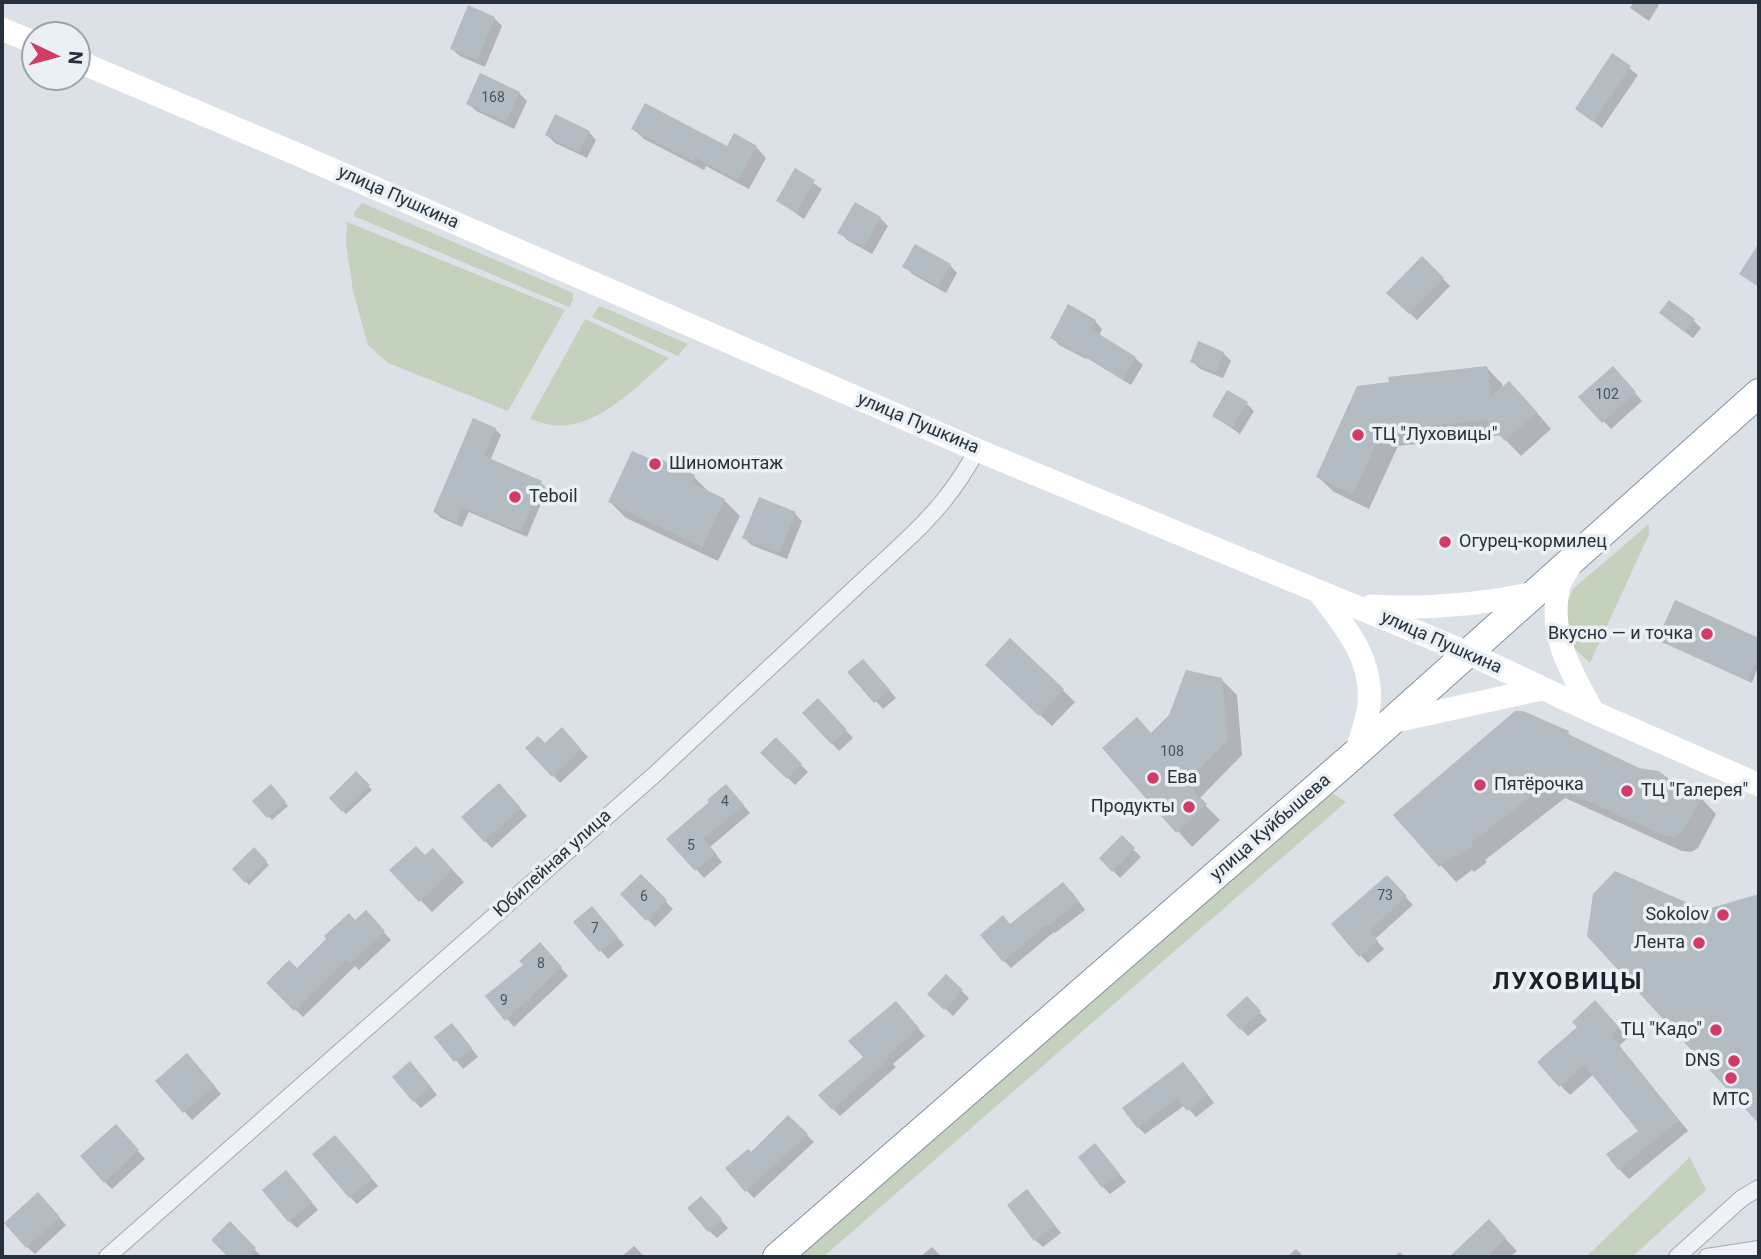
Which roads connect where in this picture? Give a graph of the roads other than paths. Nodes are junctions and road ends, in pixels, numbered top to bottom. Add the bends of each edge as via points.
1 (2, 29) edge
2 (21, 37) edge
3 (91, 67) edge
4 (1759, 393) edge
5 (977, 450) junction
6 (1571, 563) junction
7 (1316, 589) junction
8 (1535, 593) junction
9 (1354, 604) junction
10 (1468, 653) junction
11 (1541, 689) junction
12 (1593, 712) junction
13 (1391, 722) junction
14 (1356, 753) junction
15 (1759, 785) edge
16 (1759, 1188) edge
17 (1759, 1249) edge
18 (107, 1257) edge
19 (777, 1257) edge
20 (1676, 1257) edge
21 (1707, 1257) edge

1 - 2 main road
3 - 5 main road, улица Пушкина
4 - 6 highway, улица Куйбышева
5 - 7 main road, улица Пушкина
5 - 18 street, Юбилейная улица via 960,481 930,518 653,776
6 - 8 highway, улица Куйбышева
6 - 12 main road via 1558,588 1559,645
7 - 9 main road, улица Пушкина
7 - 14 main road via 1349,632 1364,661 1368,708
8 - 9 main road via 1479,604 1406,608
8 - 10 highway, улица Куйбышева
9 - 10 main road, улица Пушкина
10 - 11 main road, улица Пушкина
10 - 13 highway, улица Куйбышева
11 - 12 main road, улица Пушкина
11 - 13 main road
12 - 15 main road, улица Пушкина
13 - 14 highway, улица Куйбышева
14 - 19 highway, улица Куйбышева
16 - 20 street
17 - 21 street

